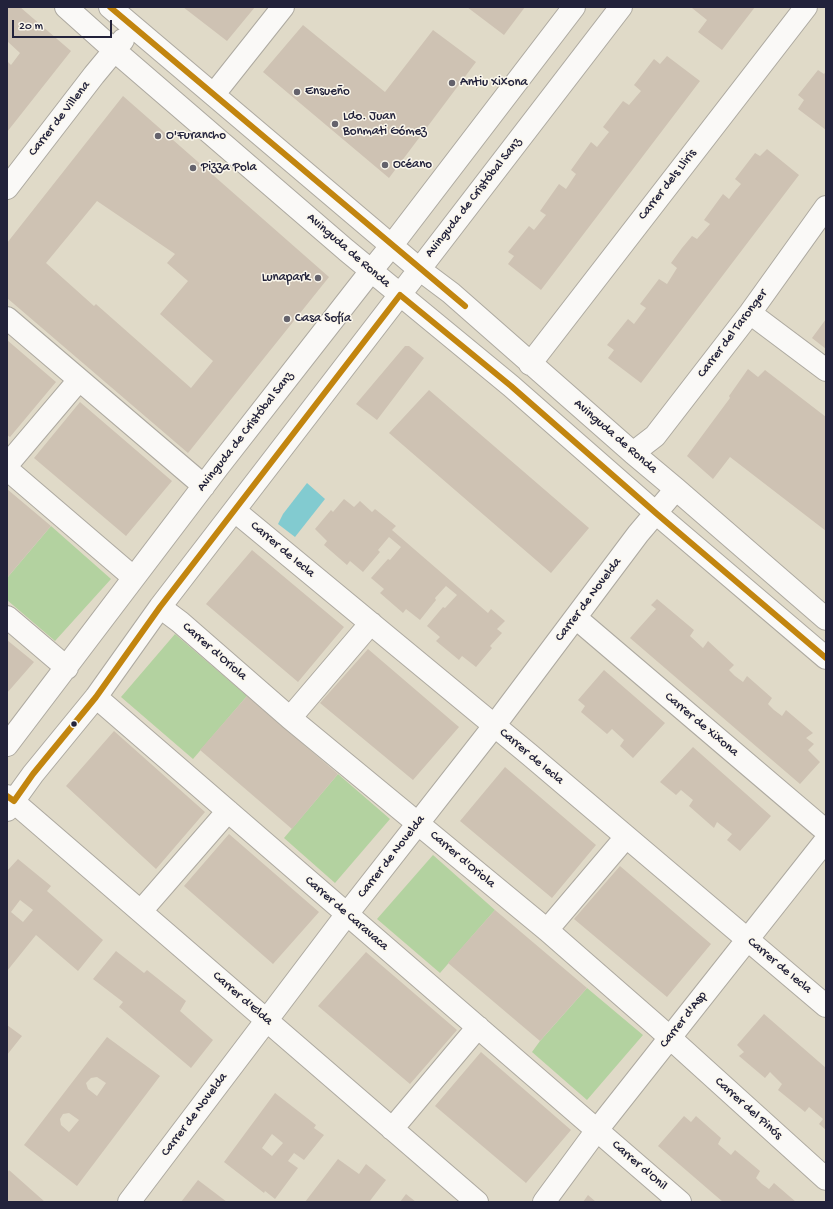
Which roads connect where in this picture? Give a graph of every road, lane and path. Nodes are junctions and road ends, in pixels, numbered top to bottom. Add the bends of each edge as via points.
1 (66, 7) edge
2 (110, 7) edge
3 (283, 7) edge
4 (574, 7) edge
5 (621, 7) edge
6 (806, 7) edge
7 (133, 28) junction
8 (114, 50) junction
9 (214, 94) junction
10 (7, 188) edge
11 (826, 207) edge
12 (392, 245) junction
13 (419, 269) junction
14 (371, 271) junction
15 (400, 295) junction
16 (750, 313) junction
17 (7, 318) edge
18 (530, 364) junction
19 (826, 370) edge
20 (79, 380) junction
21 (633, 454) junction
22 (7, 465) edge
23 (7, 469) edge
24 (204, 486) junction
25 (676, 489) junction
26 (235, 511) junction
27 (657, 514) junction
28 (134, 577) junction
29 (160, 608) junction
30 (7, 617) edge
31 (576, 618) junction
32 (826, 619) edge
33 (371, 624) junction
34 (826, 658) edge
35 (67, 668) junction
36 (96, 697) junction
37 (290, 718) junction
38 (494, 726) junction
39 (7, 745) edge
40 (9, 802) edge
41 (228, 811) junction
42 (418, 824) junction
43 (826, 831) edge
44 (626, 837) junction
45 (826, 840) edge
46 (141, 911) junction
47 (347, 914) junction
48 (547, 930) junction
49 (748, 939) junction
50 (826, 1006) edge
51 (267, 1021) junction
52 (478, 1027) junction
53 (669, 1038) junction
54 (392, 1129) junction
55 (597, 1130) junction
56 (826, 1179) edge
57 (129, 1202) edge
58 (477, 1202) edge
59 (544, 1202) edge
60 (680, 1202) edge

1 - 8 street, Avinguda de Ronda
2 - 7 street, Avinguda de Ronda
3 - 9 street
4 - 12 street, Avinguda de Cristóbal Sanz
5 - 13 street, Avinguda de Cristóbal Sanz
6 - 18 street, Carrer dels Lliris
7 - 8 street
7 - 9 street, Avinguda de Ronda
8 - 10 street, Carrer de Villena
8 - 14 street, Avinguda de Ronda
9 - 12 street, Avinguda de Ronda
11 - 16 street, Carrer del Taronger
12 - 13 street, Avinguda de Ronda
12 - 14 street, Avinguda de Cristóbal Sanz
13 - 15 street, Avinguda de Cristóbal Sanz
13 - 18 street, Avinguda de Ronda
14 - 15 street, Avinguda de Ronda
14 - 24 street, Avinguda de Cristóbal Sanz
15 - 26 street, Avinguda de Cristóbal Sanz
15 - 27 street, Avinguda de Ronda via 511,386
16 - 19 street
16 - 21 street, Carrer del Taronger via 656,436
17 - 20 street
18 - 21 street, Avinguda de Ronda
20 - 22 street
20 - 24 street
21 - 25 street, Avinguda de Ronda
23 - 28 street
24 - 28 street, Avinguda de Cristóbal Sanz
25 - 27 street
25 - 32 street, Avinguda de Ronda
26 - 29 street, Avinguda de Cristóbal Sanz
26 - 33 street, Carrer de Iecla
27 - 31 street, Carrer de Novelda via 638,534
27 - 34 street, Avinguda de Ronda
28 - 35 street, Avinguda de Cristóbal Sanz
29 - 36 street, Avinguda de Cristóbal Sanz
29 - 37 street, Carrer d'Oriola via 180,622
30 - 35 street
31 - 38 street, Carrer de Novelda
31 - 43 street, Carrer de Xixona
33 - 37 street
33 - 38 street, Carrer de Iecla
35 - 39 street, Avinguda de Cristóbal Sanz
36 - 40 street, Avinguda de Cristóbal Sanz
36 - 41 street, Carrer de Caravaca
37 - 42 street, Carrer d'Oriola
38 - 42 street, Carrer de Novelda
38 - 44 street, Carrer de Iecla
40 - 46 street, Carrer d'Elda
41 - 46 street
41 - 47 street, Carrer de Caravaca
42 - 47 street, Carrer de Novelda
42 - 48 street, Carrer d'Oriola
44 - 48 street
44 - 49 street, Carrer de Iecla
45 - 49 street, Carrer d'Asp
46 - 51 street, Carrer d'Elda
47 - 51 street, Carrer de Novelda
47 - 52 street, Carrer de Caravaca
48 - 53 street, Carrer d'Oriola
49 - 50 street, Carrer de Iecla
49 - 53 street, Carrer d'Asp
51 - 54 street, Carrer d'Elda
51 - 57 street, Carrer de Novelda
52 - 54 street
52 - 55 street, Carrer de Caravaca
53 - 55 street, Carrer d'Asp
53 - 56 street, Carrer del Pinós
54 - 58 street, Carrer d'Elda
55 - 59 street, Carrer d'Asp
55 - 60 street, Carrer d'Onil

